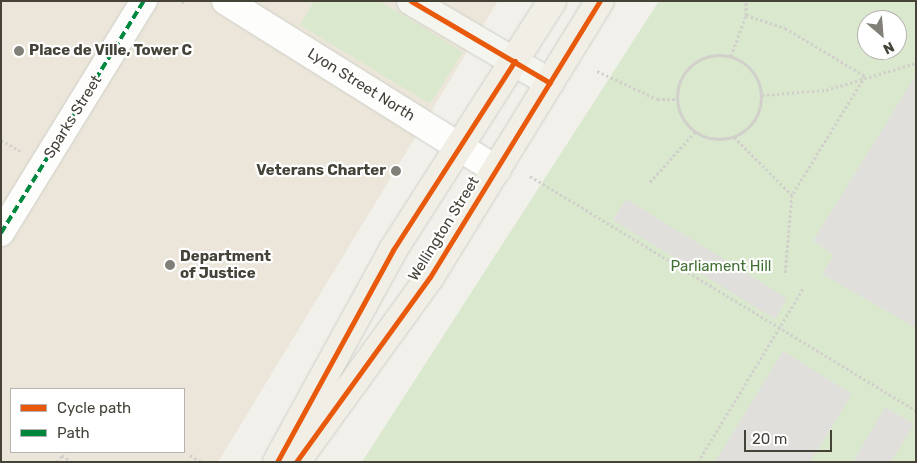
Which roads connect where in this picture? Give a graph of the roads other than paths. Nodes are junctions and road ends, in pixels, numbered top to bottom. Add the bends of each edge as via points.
1 (144, 1) edge
2 (226, 1) edge
3 (411, 1) edge
4 (552, 1) edge
5 (600, 1) edge
6 (515, 61) junction
7 (550, 83) junction
8 (458, 146) junction
9 (496, 170) junction
10 (1, 232) edge
11 (277, 462) edge
12 (296, 462) edge

1 - 10 street, Sparks Street
2 - 8 street, Lyon Street North
3 - 6 main road
4 - 6 main road, Wellington Street
5 - 7 main road, Wellington Street
6 - 7 main road
6 - 8 main road, Wellington Street
7 - 9 main road, Wellington Street
8 - 9 street, Lyon Street North
8 - 11 main road, Wellington Street via 393,250
9 - 12 main road, Wellington Street via 430,277

